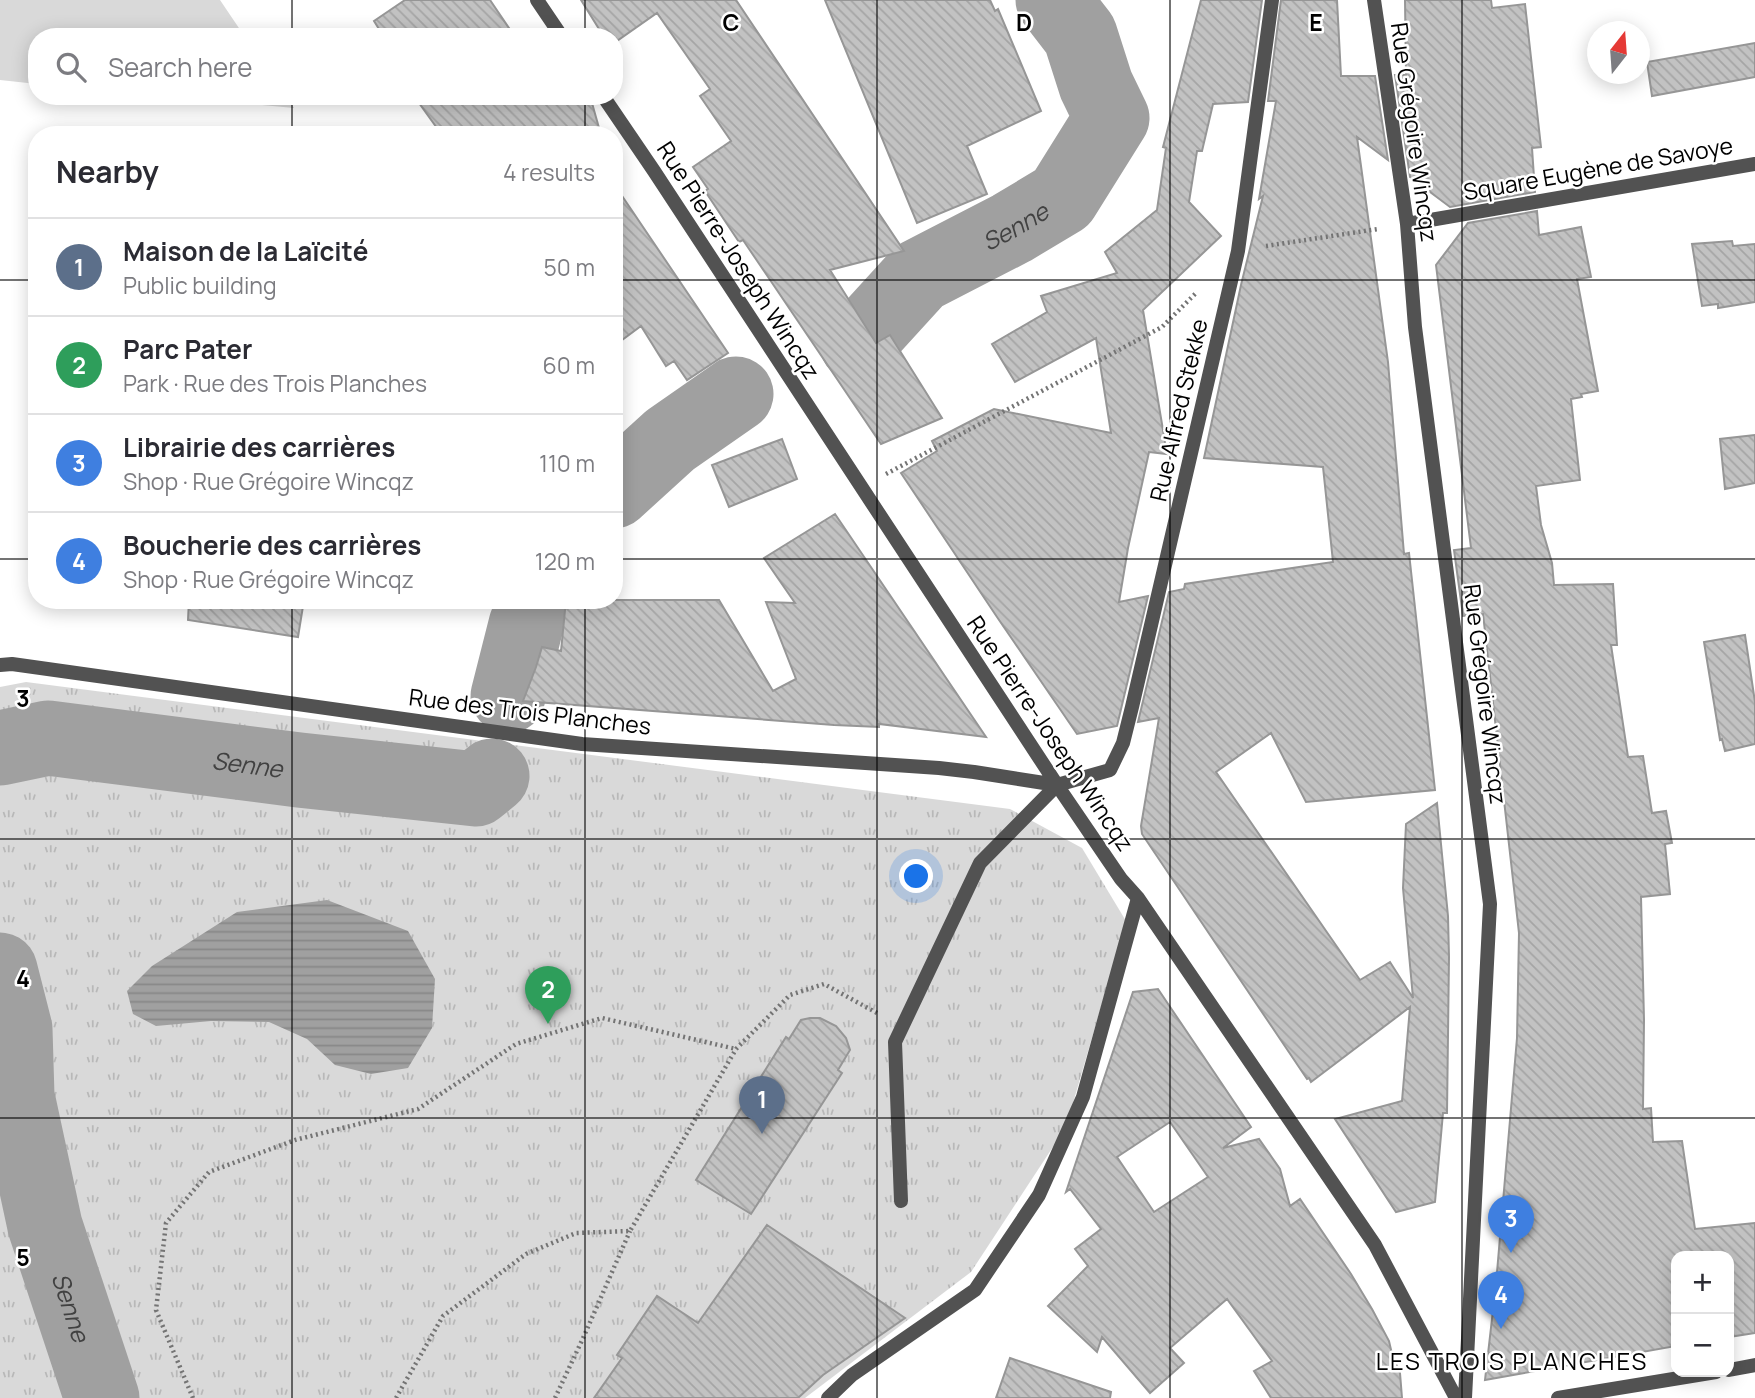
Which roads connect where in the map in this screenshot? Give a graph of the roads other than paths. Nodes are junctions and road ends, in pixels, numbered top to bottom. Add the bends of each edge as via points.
1 (537, 0) edge
2 (1272, 0) edge
3 (1374, 0) edge
4 (556, 28) edge
5 (609, 105) edge
6 (1755, 164) edge
7 (1407, 224) junction
8 (0, 665) edge
9 (1057, 785) junction
10 (1138, 898) junction
11 (901, 1201) dead end
12 (1755, 1365) edge
13 (1734, 1369) edge
14 (1686, 1377) edge
15 (828, 1398) edge
16 (1456, 1398) edge
17 (1465, 1398) edge
18 (1558, 1398) edge

1 - 4 street
2 - 9 street, Rue Alfred Stekke via 1238,251 1123,743 1110,770
3 - 7 street, Rue Grégoire Wincqz
5 - 9 street, Rue Pierre-Joseph Wincqz
6 - 7 street, Square Eugène de Savoye
7 - 17 street, Rue Grégoire Wincqz via 1415,327 1490,904
8 - 9 street, Rue des Trois Planches via 582,744 939,768
9 - 10 street, Rue Pierre-Joseph Wincqz
9 - 11 street via 980,863 895,1042
10 - 15 street via 1083,1097 1038,1195 975,1290 852,1375
10 - 16 street, Rue Pierre-Joseph Wincqz via 1375,1245
12 - 13 street
14 - 18 street

